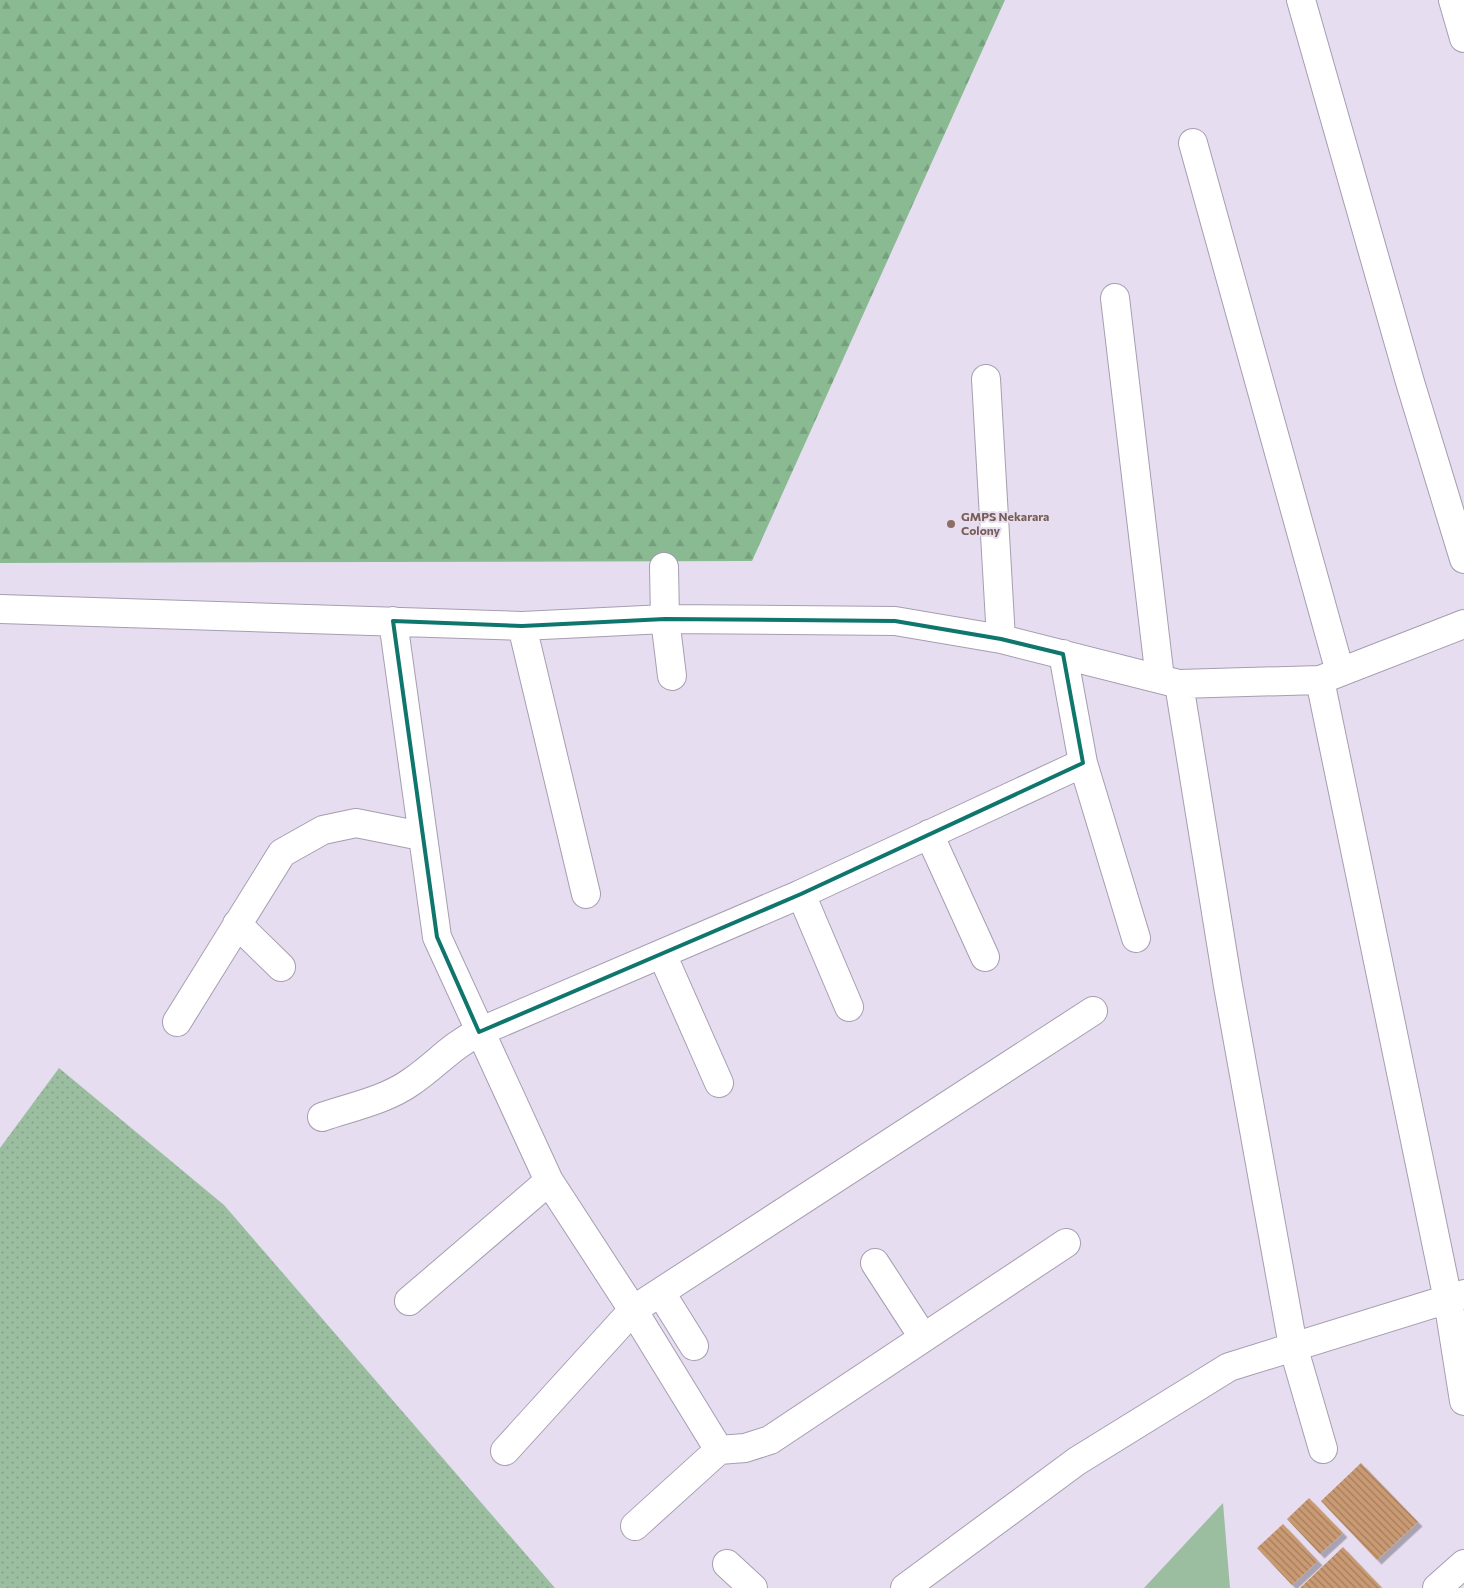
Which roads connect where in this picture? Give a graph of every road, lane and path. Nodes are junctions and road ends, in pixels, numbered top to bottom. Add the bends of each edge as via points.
1 (1302, 0) edge
2 (1453, 0) edge
3 (1464, 38) edge
4 (1193, 143) dead end
5 (1115, 298) dead end
6 (986, 380) dead end
7 (1464, 559) edge
8 (664, 567) dead end
9 (0, 609) edge
10 (665, 619) junction
11 (393, 621) junction
12 (1464, 624) edge
13 (522, 626) junction
14 (1001, 639) junction
15 (1063, 654) junction
16 (672, 676) dead end
17 (1330, 676) junction
18 (1170, 682) junction
19 (1083, 763) junction
20 (929, 834) junction
21 (421, 836) junction
22 (586, 894) dead end
23 (801, 894) junction
24 (237, 924) junction
25 (1136, 938) dead end
26 (662, 954) junction
27 (985, 957) dead end
28 (281, 967) dead end
29 (849, 1007) dead end
30 (1093, 1011) dead end
31 (178, 1022) dead end
32 (479, 1032) junction
33 (719, 1083) dead end
34 (322, 1117) dead end
35 (549, 1182) junction
36 (1066, 1243) dead end
37 (876, 1262) dead end
38 (662, 1293) junction
39 (1456, 1297) edge
40 (409, 1301) dead end
41 (633, 1310) junction
42 (923, 1337) junction
43 (694, 1346) dead end
44 (1293, 1346) junction
45 (1464, 1401) edge
46 (1323, 1449) dead end
47 (719, 1450) junction
48 (506, 1451) dead end
49 (635, 1526) dead end
50 (726, 1564) dead end
51 (1464, 1564) edge
52 (753, 1588) edge
53 (905, 1588) edge
54 (1437, 1588) edge

1 - 7 street via 1410,382
2 - 3 street
4 - 17 street
5 - 18 street
6 - 14 street
8 - 10 street
9 - 11 street
10 - 13 street
10 - 14 street via 895,621
10 - 16 street
11 - 13 street
11 - 21 street
12 - 17 street
13 - 22 street
14 - 15 street
15 - 18 street
15 - 19 street
17 - 18 street
17 - 39 street
18 - 44 street
19 - 20 street
19 - 25 street
20 - 23 street
20 - 27 street
21 - 24 street via 356,823 323,830 282,853
21 - 32 street via 437,937
23 - 26 street
23 - 29 street
24 - 28 street
24 - 31 street
26 - 32 street
26 - 33 street
30 - 38 street
32 - 34 street via 459,1042 410,1083 373,1100
32 - 35 street
35 - 40 street
35 - 41 street
36 - 42 street
37 - 42 street
38 - 41 street
38 - 43 street
39 - 44 street
39 - 45 street
41 - 47 street
41 - 48 street
42 - 47 street via 770,1440 745,1448
44 - 46 street
44 - 53 street via 1230,1367 1077,1461
47 - 49 street
50 - 52 street
51 - 54 street

